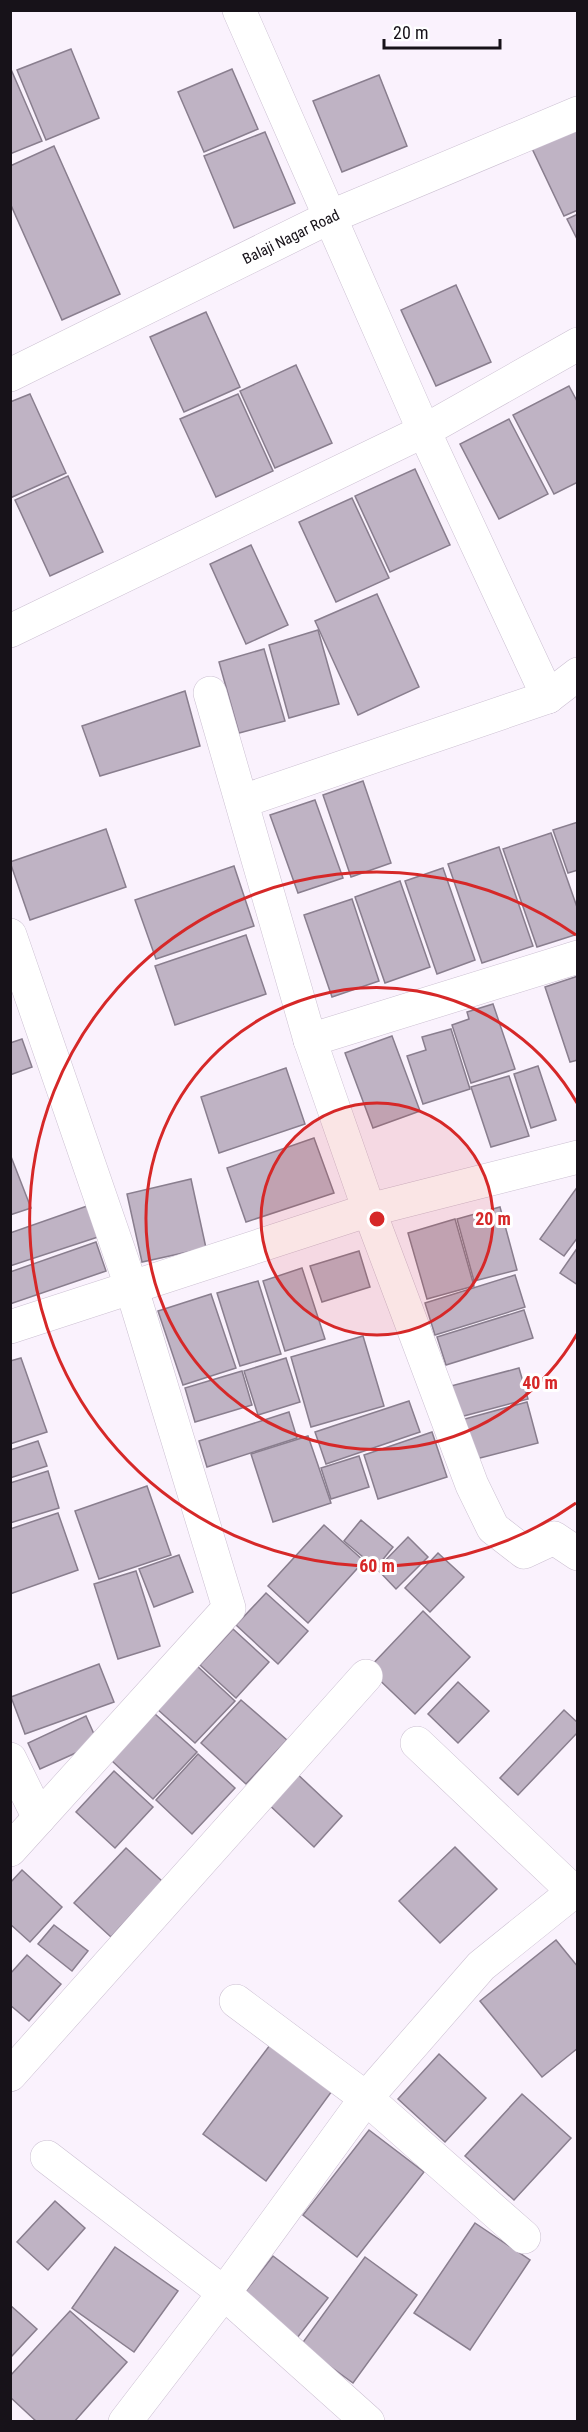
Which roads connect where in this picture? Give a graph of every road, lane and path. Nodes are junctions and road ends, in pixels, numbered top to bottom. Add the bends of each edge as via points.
1 (239, 10) edge
2 (578, 113) edge
3 (332, 216) junction
4 (578, 344) edge
5 (10, 375) edge
6 (424, 431) junction
7 (10, 631) edge
8 (578, 674) edge
9 (210, 693) dead end
10 (548, 697) junction
11 (243, 801) junction
12 (10, 935) edge
13 (578, 957) edge
14 (310, 1040) junction
15 (578, 1157) edge
16 (369, 1210) junction
17 (131, 1286) junction
18 (10, 1327) edge
19 (578, 1554) edge
20 (366, 1676) dead end
21 (417, 1743) dead end
22 (10, 1759) edge
23 (39, 1818) junction
24 (10, 1850) edge
25 (575, 1889) edge
26 (236, 2001) dead end
27 (10, 2075) edge
28 (366, 2098) junction
29 (47, 2157) dead end
30 (524, 2236) dead end
31 (224, 2293) junction
32 (125, 2421) edge
33 (368, 2421) edge

1 - 3 street
2 - 3 street, Balaji Nagar Road
3 - 5 street, Balaji Nagar Road
3 - 6 street
4 - 6 street
6 - 7 street
6 - 10 street
8 - 10 street
9 - 11 street
10 - 11 street
11 - 14 street
12 - 17 street
13 - 14 street
14 - 16 street
15 - 16 street
16 - 17 street
16 - 19 street via 472,1485 493,1528 524,1552 554,1538
17 - 18 street
17 - 23 street via 229,1608
20 - 27 street
21 - 25 street
22 - 23 street
23 - 24 street
25 - 28 street via 481,1966
26 - 28 street
28 - 30 street
28 - 31 street
29 - 31 street
31 - 32 street
31 - 33 street

